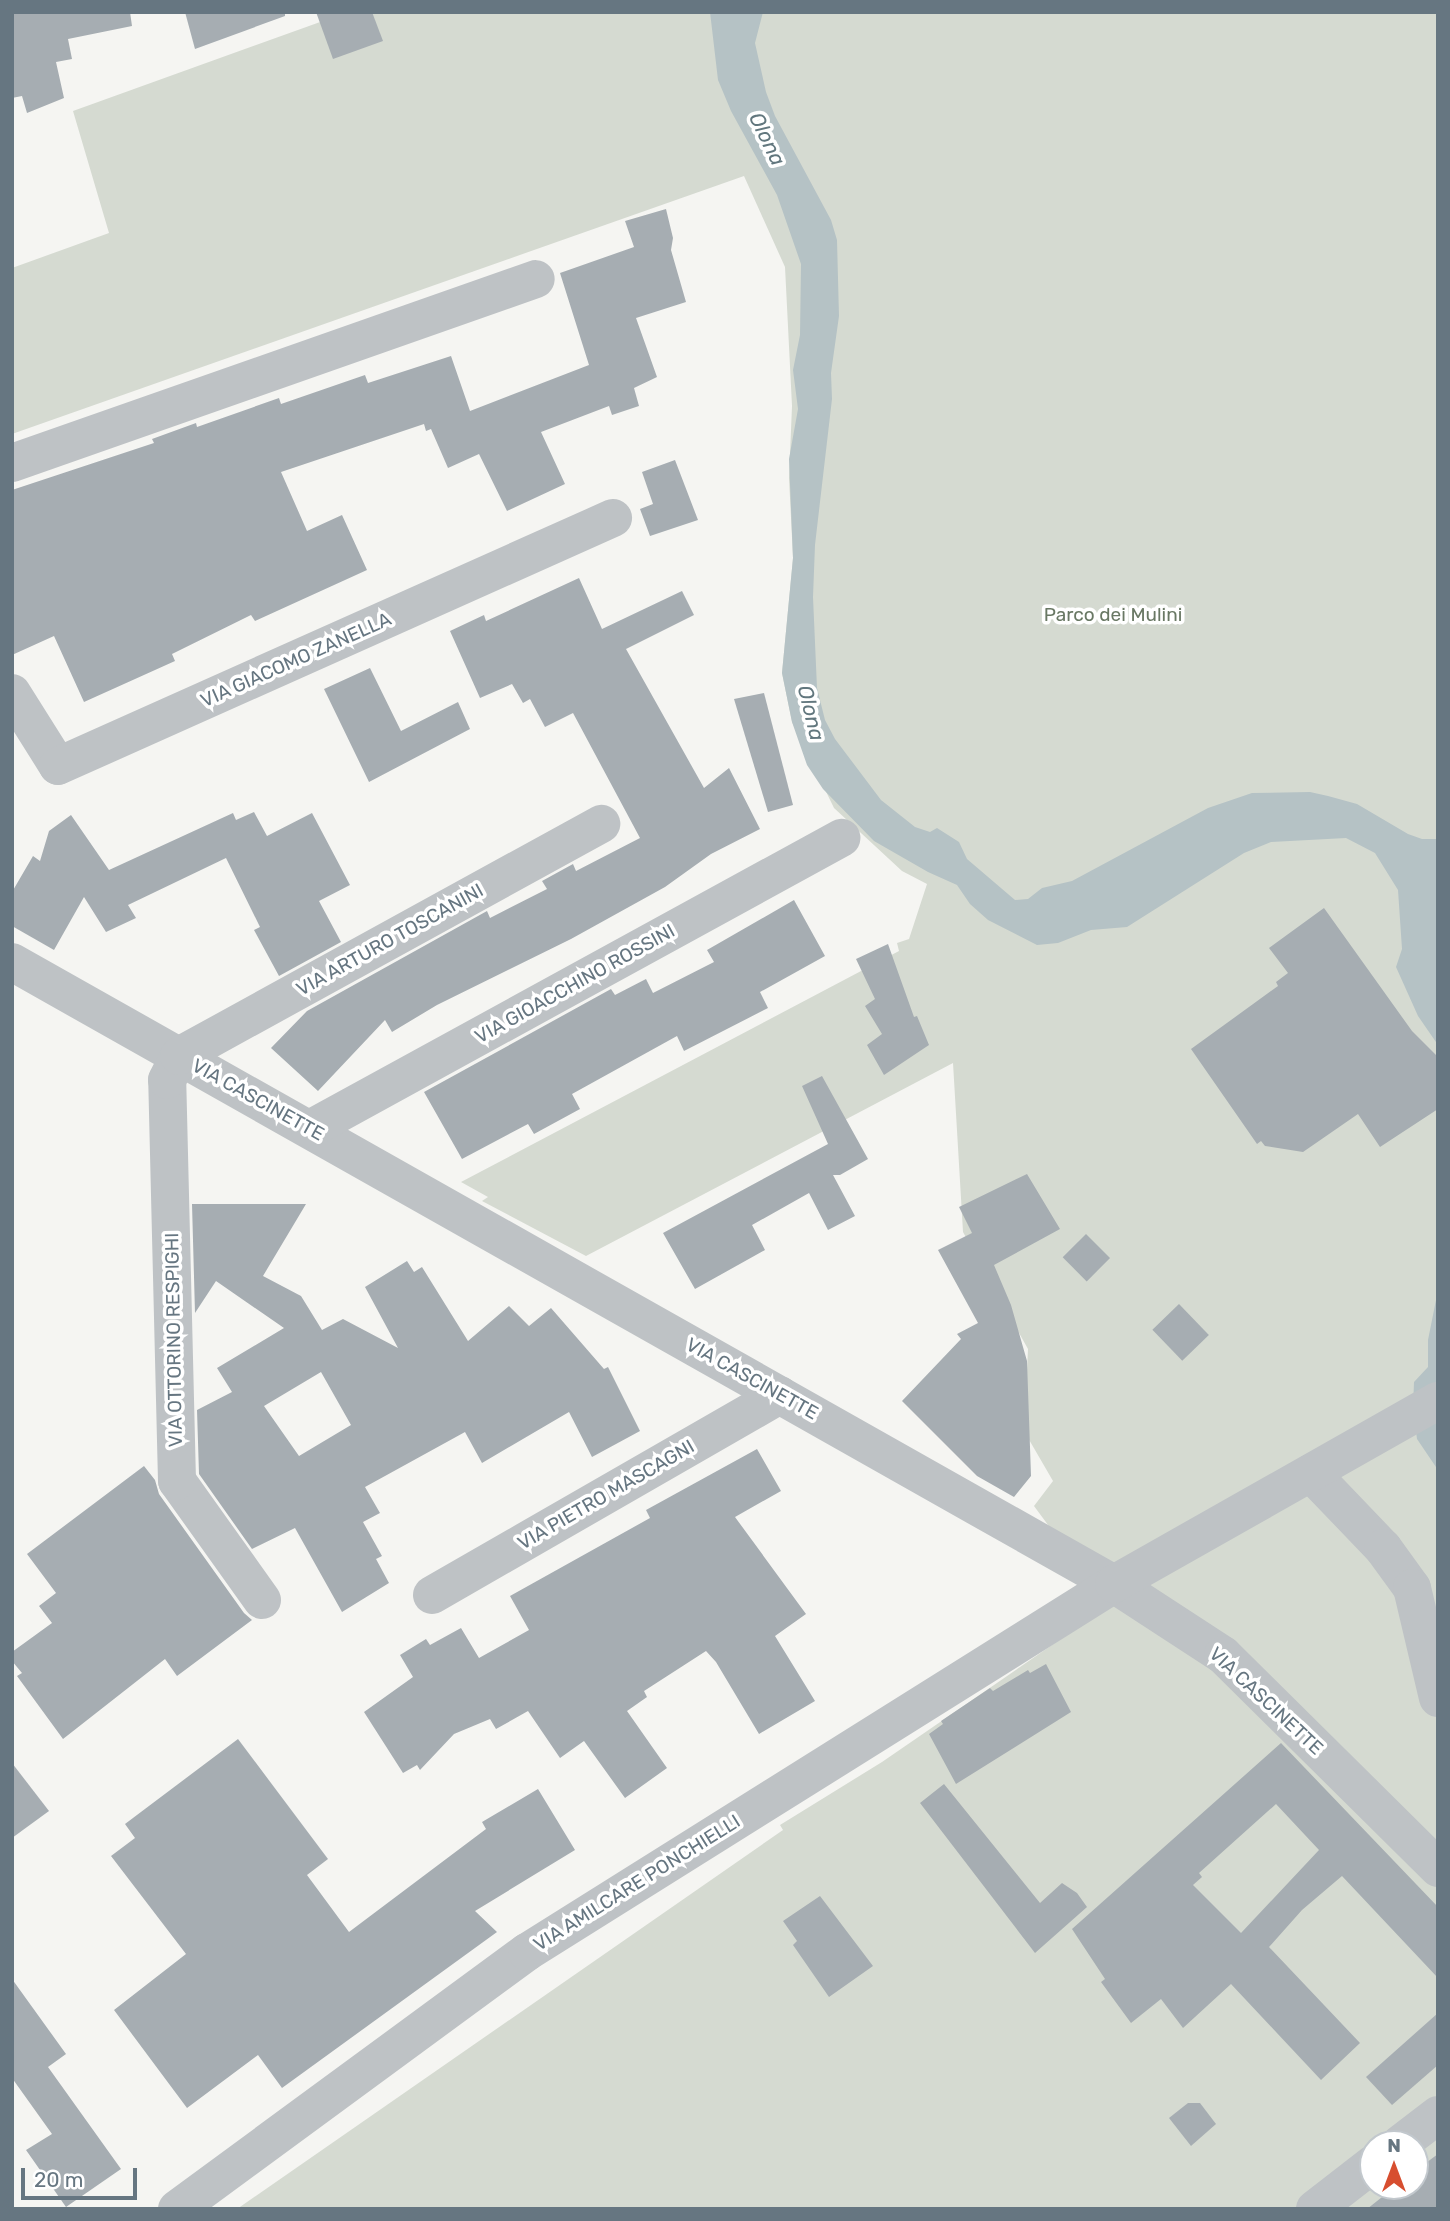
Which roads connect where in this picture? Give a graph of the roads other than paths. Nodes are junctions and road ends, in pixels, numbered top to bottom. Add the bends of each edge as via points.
1 (536, 279) dead end
2 (12, 463) edge
3 (613, 518) dead end
4 (12, 693) edge
5 (601, 824) dead end
6 (841, 838) dead end
7 (12, 962) edge
8 (178, 1056) junction
9 (310, 1129) junction
10 (780, 1395) junction
11 (1431, 1405) edge
12 (1311, 1473) junction
13 (1114, 1584) junction
14 (432, 1595) dead end
15 (262, 1600) dead end
16 (1438, 1698) edge
17 (1438, 1868) edge
18 (1438, 2115) edge
19 (1418, 2130) edge
20 (1359, 2175) edge
21 (177, 2209) edge
22 (1315, 2209) edge

1 - 2 street
3 - 4 street, VIA GIACOMO ZANELLA via 58,766
5 - 8 street, VIA ARTURO TOSCANINI
6 - 9 street, VIA GIOACCHINO ROSSINI
7 - 8 street, VIA CASCINETTE
8 - 9 street, VIA CASCINETTE
8 - 15 street, VIA OTTORINO RESPIGHI via 167,1080 177,1481
9 - 10 street, VIA CASCINETTE
10 - 13 street, VIA CASCINETTE
10 - 14 street, VIA PIETRO MASCAGNI
11 - 12 street, VIA AMILCARE PONCHIELLI
12 - 13 street, VIA AMILCARE PONCHIELLI
12 - 16 street via 1383,1548 1412,1588
13 - 17 street, VIA CASCINETTE via 1223,1656
13 - 21 street, VIA AMILCARE PONCHIELLI via 527,1952
18 - 19 street
20 - 22 street

